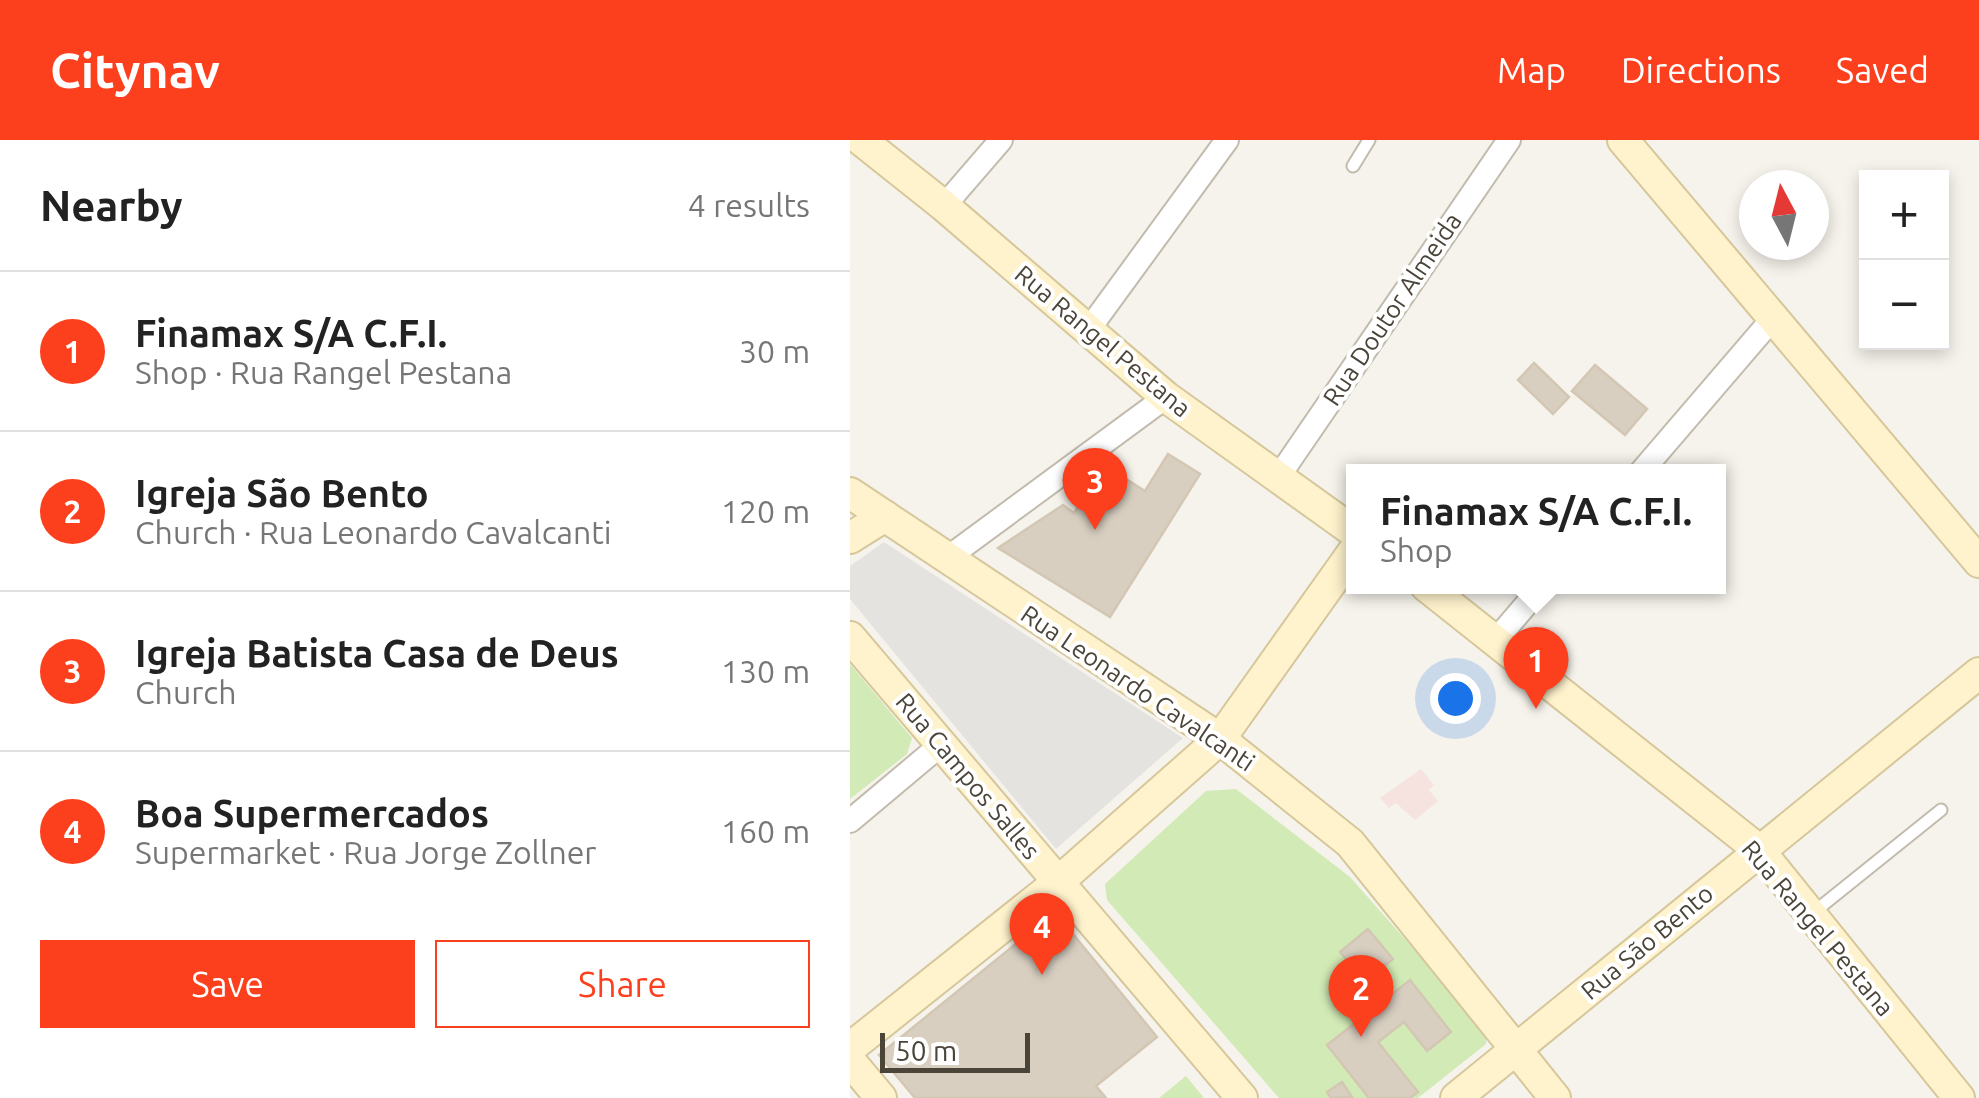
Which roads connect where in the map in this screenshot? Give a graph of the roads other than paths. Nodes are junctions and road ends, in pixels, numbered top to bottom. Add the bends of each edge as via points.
1 (861, 140) edge
2 (1000, 140) edge
3 (1228, 140) edge
4 (1370, 140) edge
5 (1509, 140) edge
6 (1623, 140) edge
7 (1353, 166) dead end
8 (944, 206) junction
9 (1774, 317) junction
10 (1089, 329) junction
11 (1166, 397) junction
12 (1648, 464) edge
13 (1277, 478) junction
14 (850, 493) edge
15 (884, 516) junction
16 (1346, 525) edge
17 (850, 538) edge
18 (946, 559) junction
19 (1979, 562) edge
20 (1346, 563) edge
21 (1436, 594) edge
22 (1535, 594) edge
23 (850, 637) edge
24 (1496, 640) junction
25 (1979, 673) edge
26 (1220, 740) junction
27 (942, 744) junction
28 (1941, 810) dead end
29 (850, 821) edge
30 (1758, 850) junction
31 (1058, 883) junction
32 (1811, 915) junction
33 (850, 1048) edge
34 (1517, 1050) junction
35 (850, 1062) edge
36 (1548, 1088) edge
37 (1467, 1089) edge
38 (881, 1098) edge
39 (1242, 1098) edge
40 (1960, 1098) edge

1 - 8 street, Rua Rangel Pestana
2 - 8 street
3 - 10 street
4 - 7 lane
5 - 13 street, Rua Doutor Almeida
6 - 9 street
8 - 10 street, Rua Rangel Pestana
9 - 12 street
9 - 19 street
10 - 11 street, Rua Rangel Pestana
11 - 13 street, Rua Rangel Pestana
11 - 18 street
13 - 16 street, Rua Rangel Pestana
14 - 15 street, Rua Leonardo Cavalcanti
15 - 17 street
15 - 18 street, Rua Leonardo Cavalcanti
18 - 26 street, Rua Leonardo Cavalcanti
20 - 26 street
21 - 24 street, Rua Rangel Pestana
22 - 24 street
23 - 27 street, Rua Campos Salles
24 - 30 street, Rua Rangel Pestana
25 - 30 street, Rua São Bento
26 - 31 street
26 - 34 street, Rua Leonardo Cavalcanti via 1350,842
27 - 29 street
27 - 31 street, Rua Campos Salles
28 - 32 lane
30 - 32 street, Rua Rangel Pestana
30 - 34 street, Rua São Bento
31 - 33 street
31 - 39 street, Rua Campos Salles
32 - 40 street, Rua Rangel Pestana
34 - 36 street, Rua Leonardo Cavalcanti
34 - 37 street, Rua São Bento
35 - 38 street
36 - 37 street

